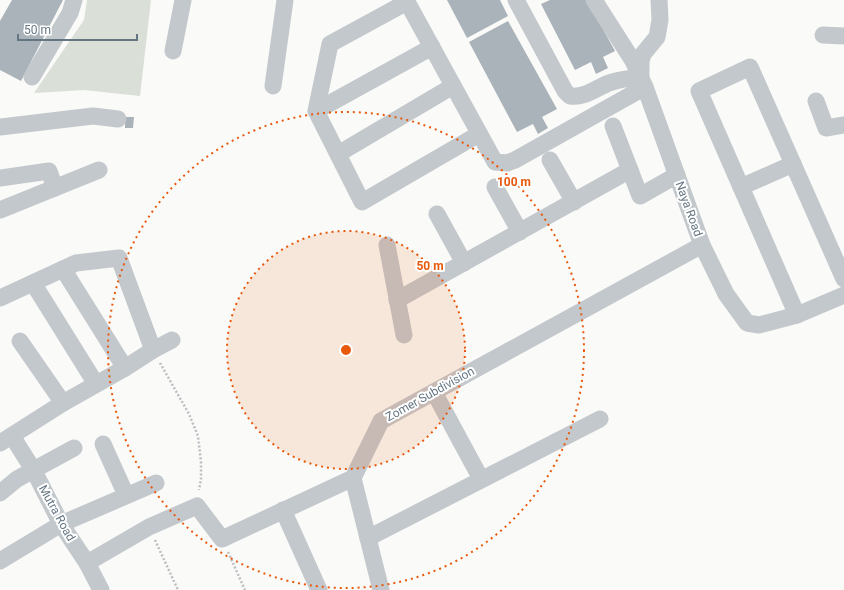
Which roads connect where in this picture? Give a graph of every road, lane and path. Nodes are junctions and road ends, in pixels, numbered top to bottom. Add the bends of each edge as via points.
1 (74, 0) edge
2 (182, 0) edge
3 (285, 0) edge
4 (516, 0) edge
5 (594, 0) edge
6 (659, 0) edge
7 (406, 1) edge
8 (823, 35) dead end
9 (844, 36) edge
10 (432, 47) junction
11 (173, 51) dead end
12 (32, 77) dead end
13 (643, 83) junction
14 (273, 86) dead end
15 (453, 86) junction
16 (816, 101) dead end
17 (316, 111) junction
18 (118, 119) dead end
19 (844, 125) edge
20 (613, 126) dead end
21 (0, 127) edge
22 (479, 134) junction
23 (338, 154) junction
24 (550, 160) dead end
25 (793, 164) junction
26 (99, 170) dead end
27 (630, 170) junction
28 (677, 175) junction
29 (0, 178) edge
30 (495, 187) dead end
31 (741, 187) junction
32 (55, 188) junction
33 (574, 202) junction
34 (0, 210) edge
35 (437, 214) dead end
36 (520, 232) junction
37 (387, 245) dead end
38 (702, 245) junction
39 (464, 263) junction
40 (63, 269) junction
41 (844, 279) edge
42 (33, 283) junction
43 (0, 298) edge
44 (843, 298) edge
45 (397, 300) junction
46 (797, 315) junction
47 (404, 335) dead end
48 (172, 340) dead end
49 (20, 341) dead end
50 (153, 350) junction
51 (125, 368) junction
52 (96, 384) junction
53 (434, 392) junction
54 (63, 403) junction
55 (600, 419) dead end
56 (4, 440) edge
57 (103, 444) dead end
58 (74, 448) dead end
59 (34, 471) junction
60 (354, 478) junction
61 (481, 479) junction
62 (156, 483) dead end
63 (0, 493) edge
64 (126, 495) junction
65 (197, 506) junction
66 (283, 510) junction
67 (60, 524) junction
68 (149, 527) junction
69 (368, 538) junction
70 (222, 539) junction
71 (0, 561) edge
72 (87, 563) junction
73 (101, 590) edge
74 (178, 590) edge
75 (245, 590) edge
76 (319, 590) edge
77 (381, 590) edge

1 - 12 street via 70,13
2 - 11 street
3 - 14 street
4 - 13 street via 570,96 583,96 619,80
5 - 13 street, Naya Road via 633,61
6 - 13 street via 660,20 657,37 643,54 641,62
7 - 10 street
7 - 17 street via 330,44
8 - 9 street
10 - 15 street
10 - 17 street
13 - 22 street via 512,162 494,161
13 - 28 street, Naya Road
15 - 22 street
15 - 23 street
16 - 19 street via 826,128
17 - 23 street
18 - 21 street via 93,116
20 - 27 street
22 - 23 street via 362,202
24 - 33 street
25 - 31 street
25 - 31 street via 750,67 699,91
25 - 41 street
26 - 32 street
27 - 28 street via 640,196
27 - 33 street
28 - 38 street, Naya Road
29 - 32 street via 49,171
30 - 36 street
31 - 46 street
32 - 34 street
33 - 36 street
35 - 39 street
36 - 39 street
37 - 45 street
38 - 46 street, Naya Road via 726,294 747,323 759,325
38 - 53 street, Zomer Subdivision
39 - 45 street
40 - 42 street
40 - 50 street via 76,263 119,258
40 - 51 street
42 - 43 street
42 - 52 street
44 - 46 street, Naya Road
45 - 47 street
48 - 50 street
49 - 54 street
50 - 51 street
50 - 65 path via 189,414 198,436 201,479
51 - 52 street
52 - 54 street
53 - 60 street, Zomer Subdivision via 381,421
53 - 61 street
54 - 56 street
55 - 61 street
56 - 59 street, Mutra Road
57 - 64 street
58 - 59 street
59 - 63 street via 17,479
59 - 67 street, Mutra Road
60 - 66 street
60 - 69 street
61 - 69 street
62 - 64 street
64 - 67 street
65 - 68 street
65 - 70 street
66 - 70 street
66 - 76 street
67 - 71 street
67 - 72 street, Mutra Road
68 - 72 street
68 - 74 path
69 - 77 street
70 - 75 path
72 - 73 street, Mutra Road

